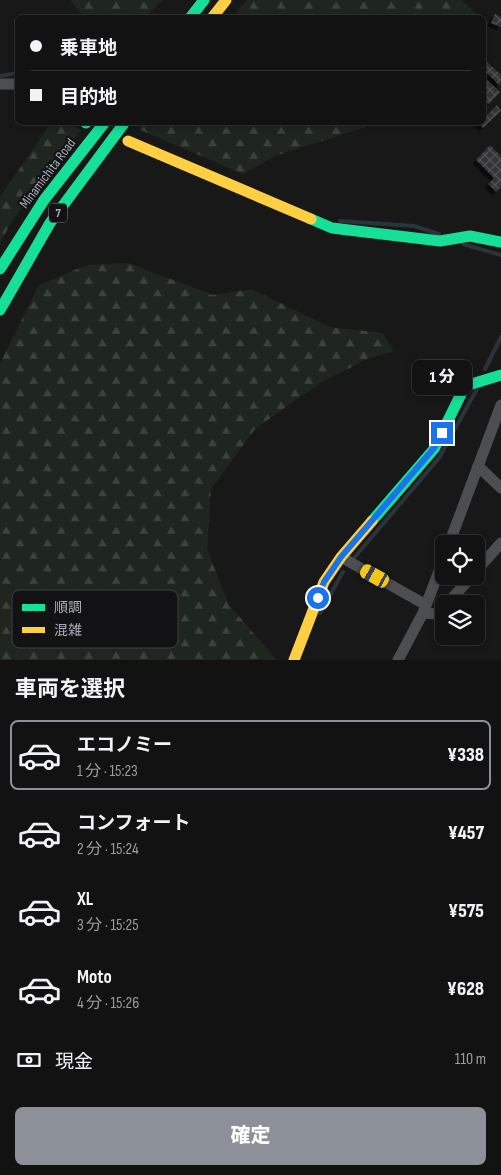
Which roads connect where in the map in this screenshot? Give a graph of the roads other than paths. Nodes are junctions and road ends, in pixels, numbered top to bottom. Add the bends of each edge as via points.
1 (204, 0) edge
2 (226, 0) edge
3 (192, 15) edge
4 (214, 15) edge
5 (0, 84) edge
6 (15, 84) edge
7 (103, 125) edge
8 (123, 125) edge
9 (128, 141) dead end
10 (501, 242) edge
11 (0, 269) edge
12 (0, 310) edge
13 (501, 375) edge
14 (501, 405) edge
15 (478, 466) junction
16 (501, 488) edge
17 (452, 535) edge
18 (501, 543) edge
19 (341, 557) junction
20 (485, 561) edge
21 (435, 582) edge
22 (464, 585) edge
23 (456, 595) edge
24 (425, 609) junction
25 (435, 613) edge
26 (294, 660) edge
27 (398, 660) edge

1 - 3 main road
2 - 4 main road
5 - 6 street
7 - 11 main road, Minamichita Road / 7 via 44,200
8 - 12 main road, 7 via 50,223
9 - 10 main road via 332,228 440,241 470,236
13 - 19 main road via 466,386 434,448
14 - 15 street
15 - 16 street
15 - 17 street
18 - 20 street
19 - 24 street
19 - 26 main road via 324,582
21 - 24 street
22 - 23 street
24 - 25 street
24 - 27 street

